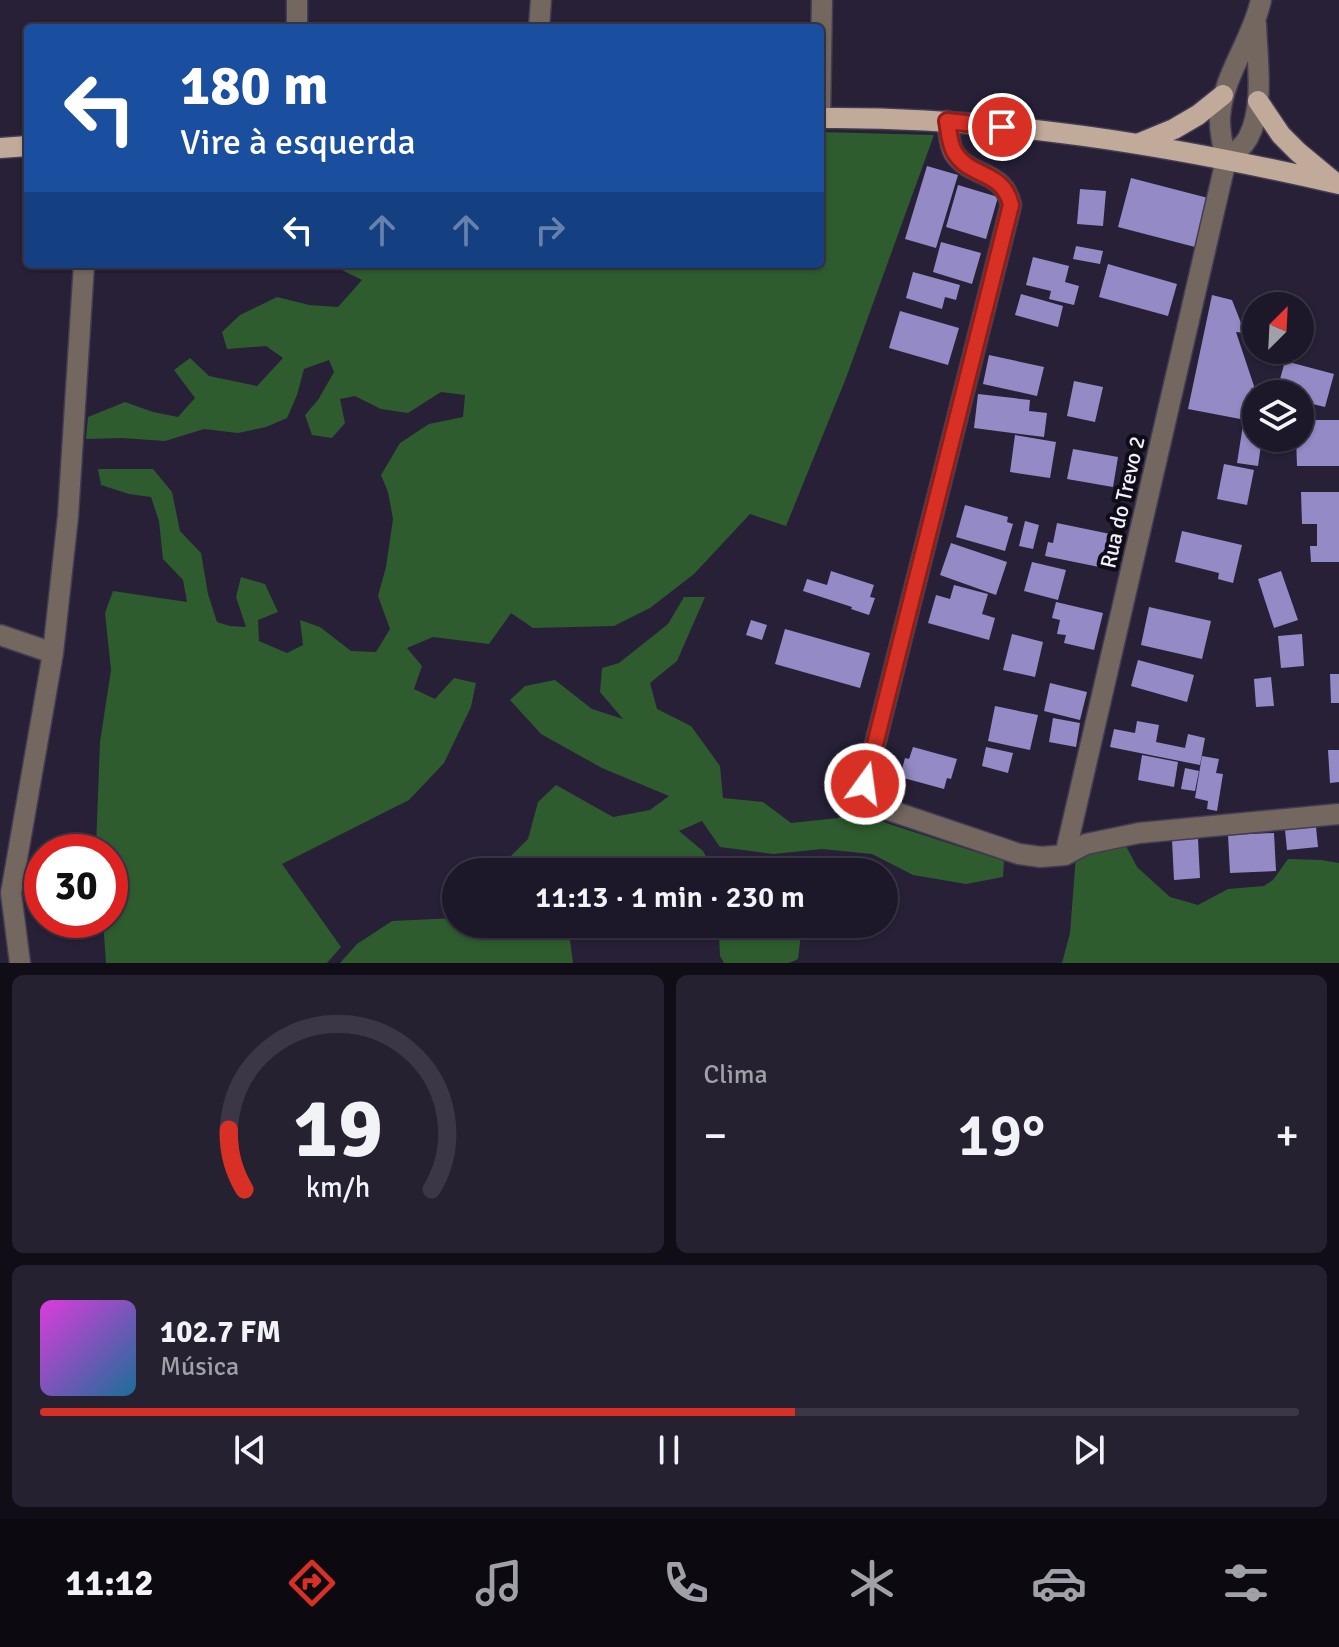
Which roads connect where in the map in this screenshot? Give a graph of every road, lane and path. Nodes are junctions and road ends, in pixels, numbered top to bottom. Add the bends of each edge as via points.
1 (297, 0) edge
2 (541, 0) edge
3 (822, 0) edge
4 (1258, 10) edge
5 (297, 24) edge
6 (539, 24) edge
7 (822, 24) edge
8 (1223, 95) junction
9 (1258, 101) junction
10 (824, 118) edge
11 (947, 121) junction
12 (1140, 143) junction
13 (24, 146) edge
14 (0, 148) edge
15 (1226, 160) junction
16 (1337, 184) edge
17 (84, 268) edge
18 (0, 635) edge
19 (53, 653) junction
20 (1339, 814) edge
21 (1065, 855) junction
22 (6, 891) edge
23 (20, 963) edge

1 - 5 street
2 - 6 street
3 - 7 street
4 - 8 street
4 - 9 street
8 - 12 main road via 1174,129
8 - 15 street via 1220,120
9 - 15 street via 1249,136
9 - 16 main road via 1281,135
10 - 11 main road
11 - 12 main road
11 - 21 street via 955,154 1002,185 1011,205 865,792 877,806 1019,854
12 - 15 main road
13 - 14 main road
15 - 16 main road
15 - 21 street, Rua do Trevo 2
17 - 19 street via 68,516
18 - 19 street
19 - 22 street
20 - 21 street via 1139,833 1086,844
22 - 23 street

